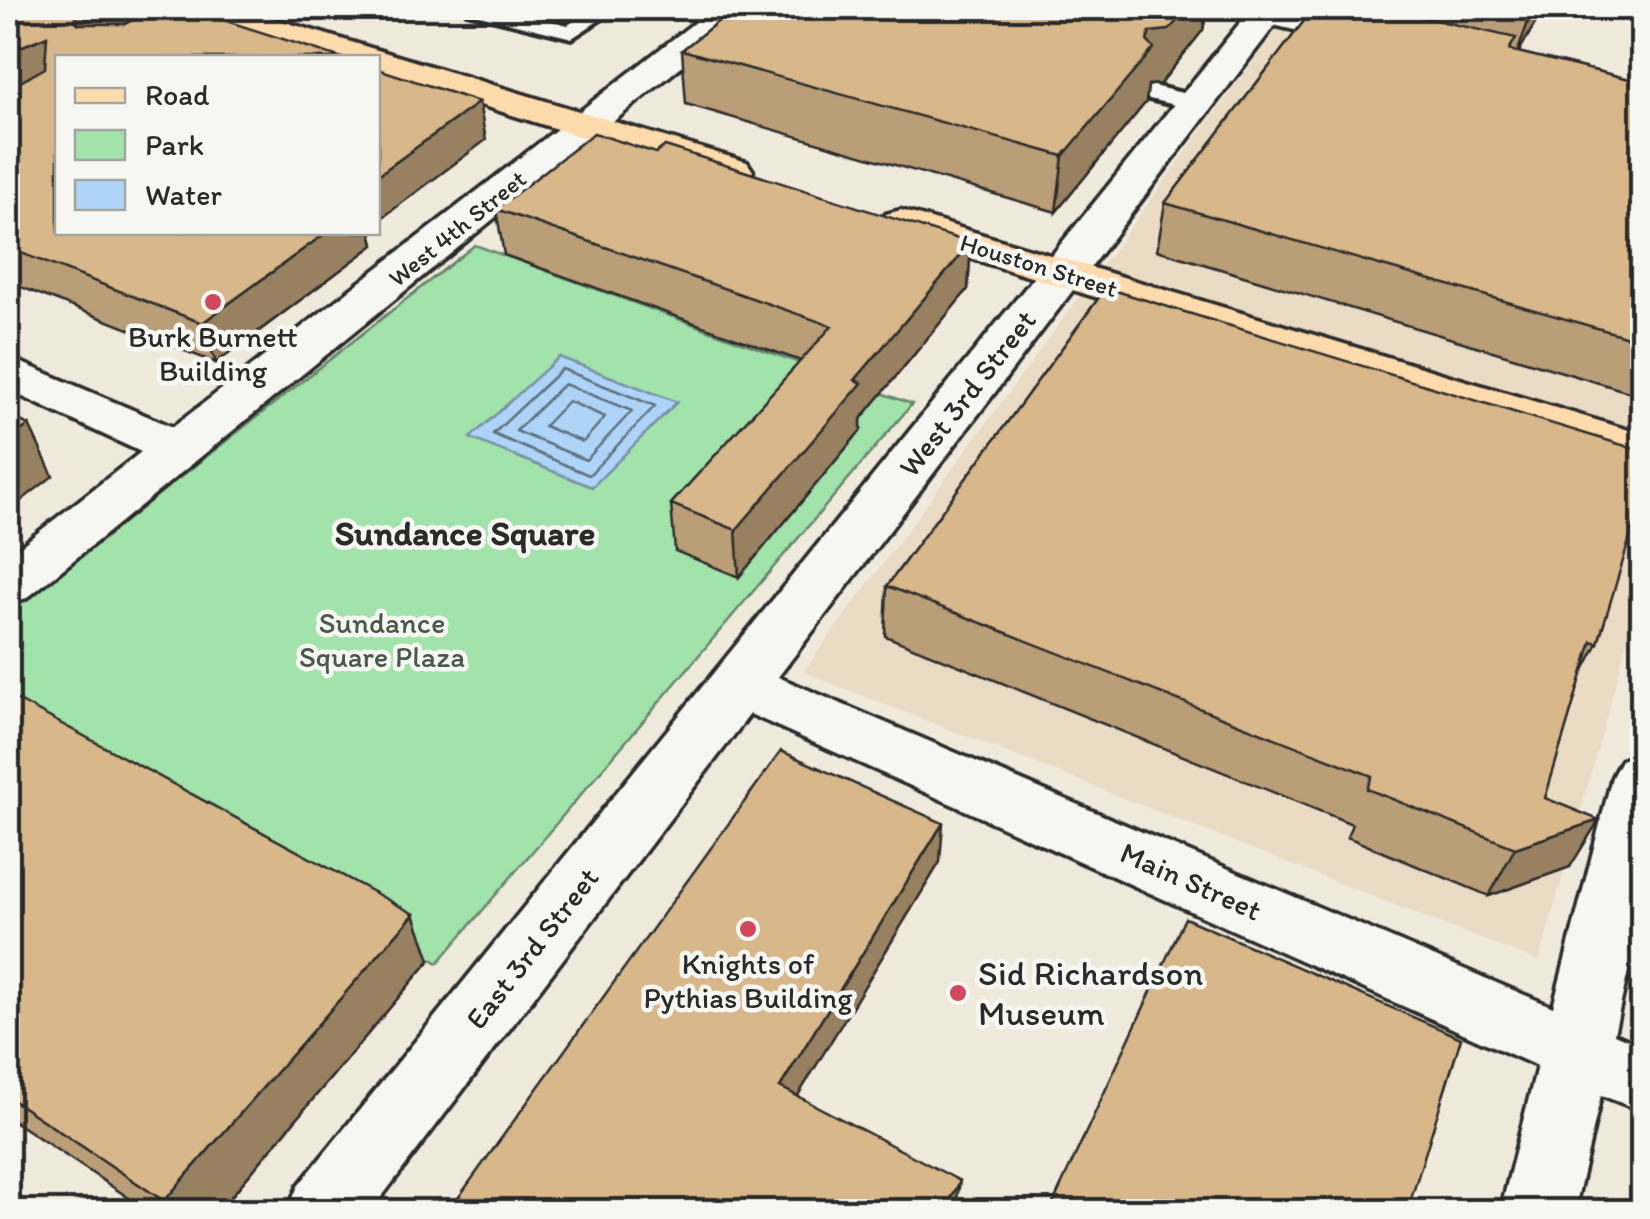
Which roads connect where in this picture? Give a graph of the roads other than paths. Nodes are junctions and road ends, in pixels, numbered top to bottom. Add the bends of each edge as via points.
1 (474, 8) edge
2 (607, 8) edge
3 (735, 8) edge
4 (1261, 9) edge
5 (191, 12) edge
6 (1402, 44) edge
7 (355, 55) edge
8 (380, 62) edge
9 (1153, 92) edge
10 (1195, 103) junction
11 (585, 125) junction
12 (765, 181) edge
13 (859, 210) edge
14 (1062, 272) junction
15 (8, 372) edge
16 (180, 450) junction
17 (1642, 451) edge
18 (8, 584) edge
19 (738, 684) junction
20 (1642, 776) edge
21 (1578, 1051) junction
22 (1642, 1079) edge
23 (324, 1212) edge
24 (1537, 1212) edge

1 - 2 lane via 572,32
3 - 11 street, West 4th Street
4 - 6 street
4 - 10 street, West 3rd Street
5 - 7 main road
8 - 11 main road
9 - 10 lane
10 - 14 street, West 3rd Street
11 - 12 main road
11 - 16 street, West 4th Street
13 - 14 main road, Houston Street
14 - 17 main road, Houston Street
14 - 19 street, West 3rd Street
15 - 16 street
16 - 18 street, West 4th Street
19 - 21 street, Main Street
19 - 23 street, East 3rd Street
20 - 21 street
21 - 22 street, Main Street
21 - 24 street

